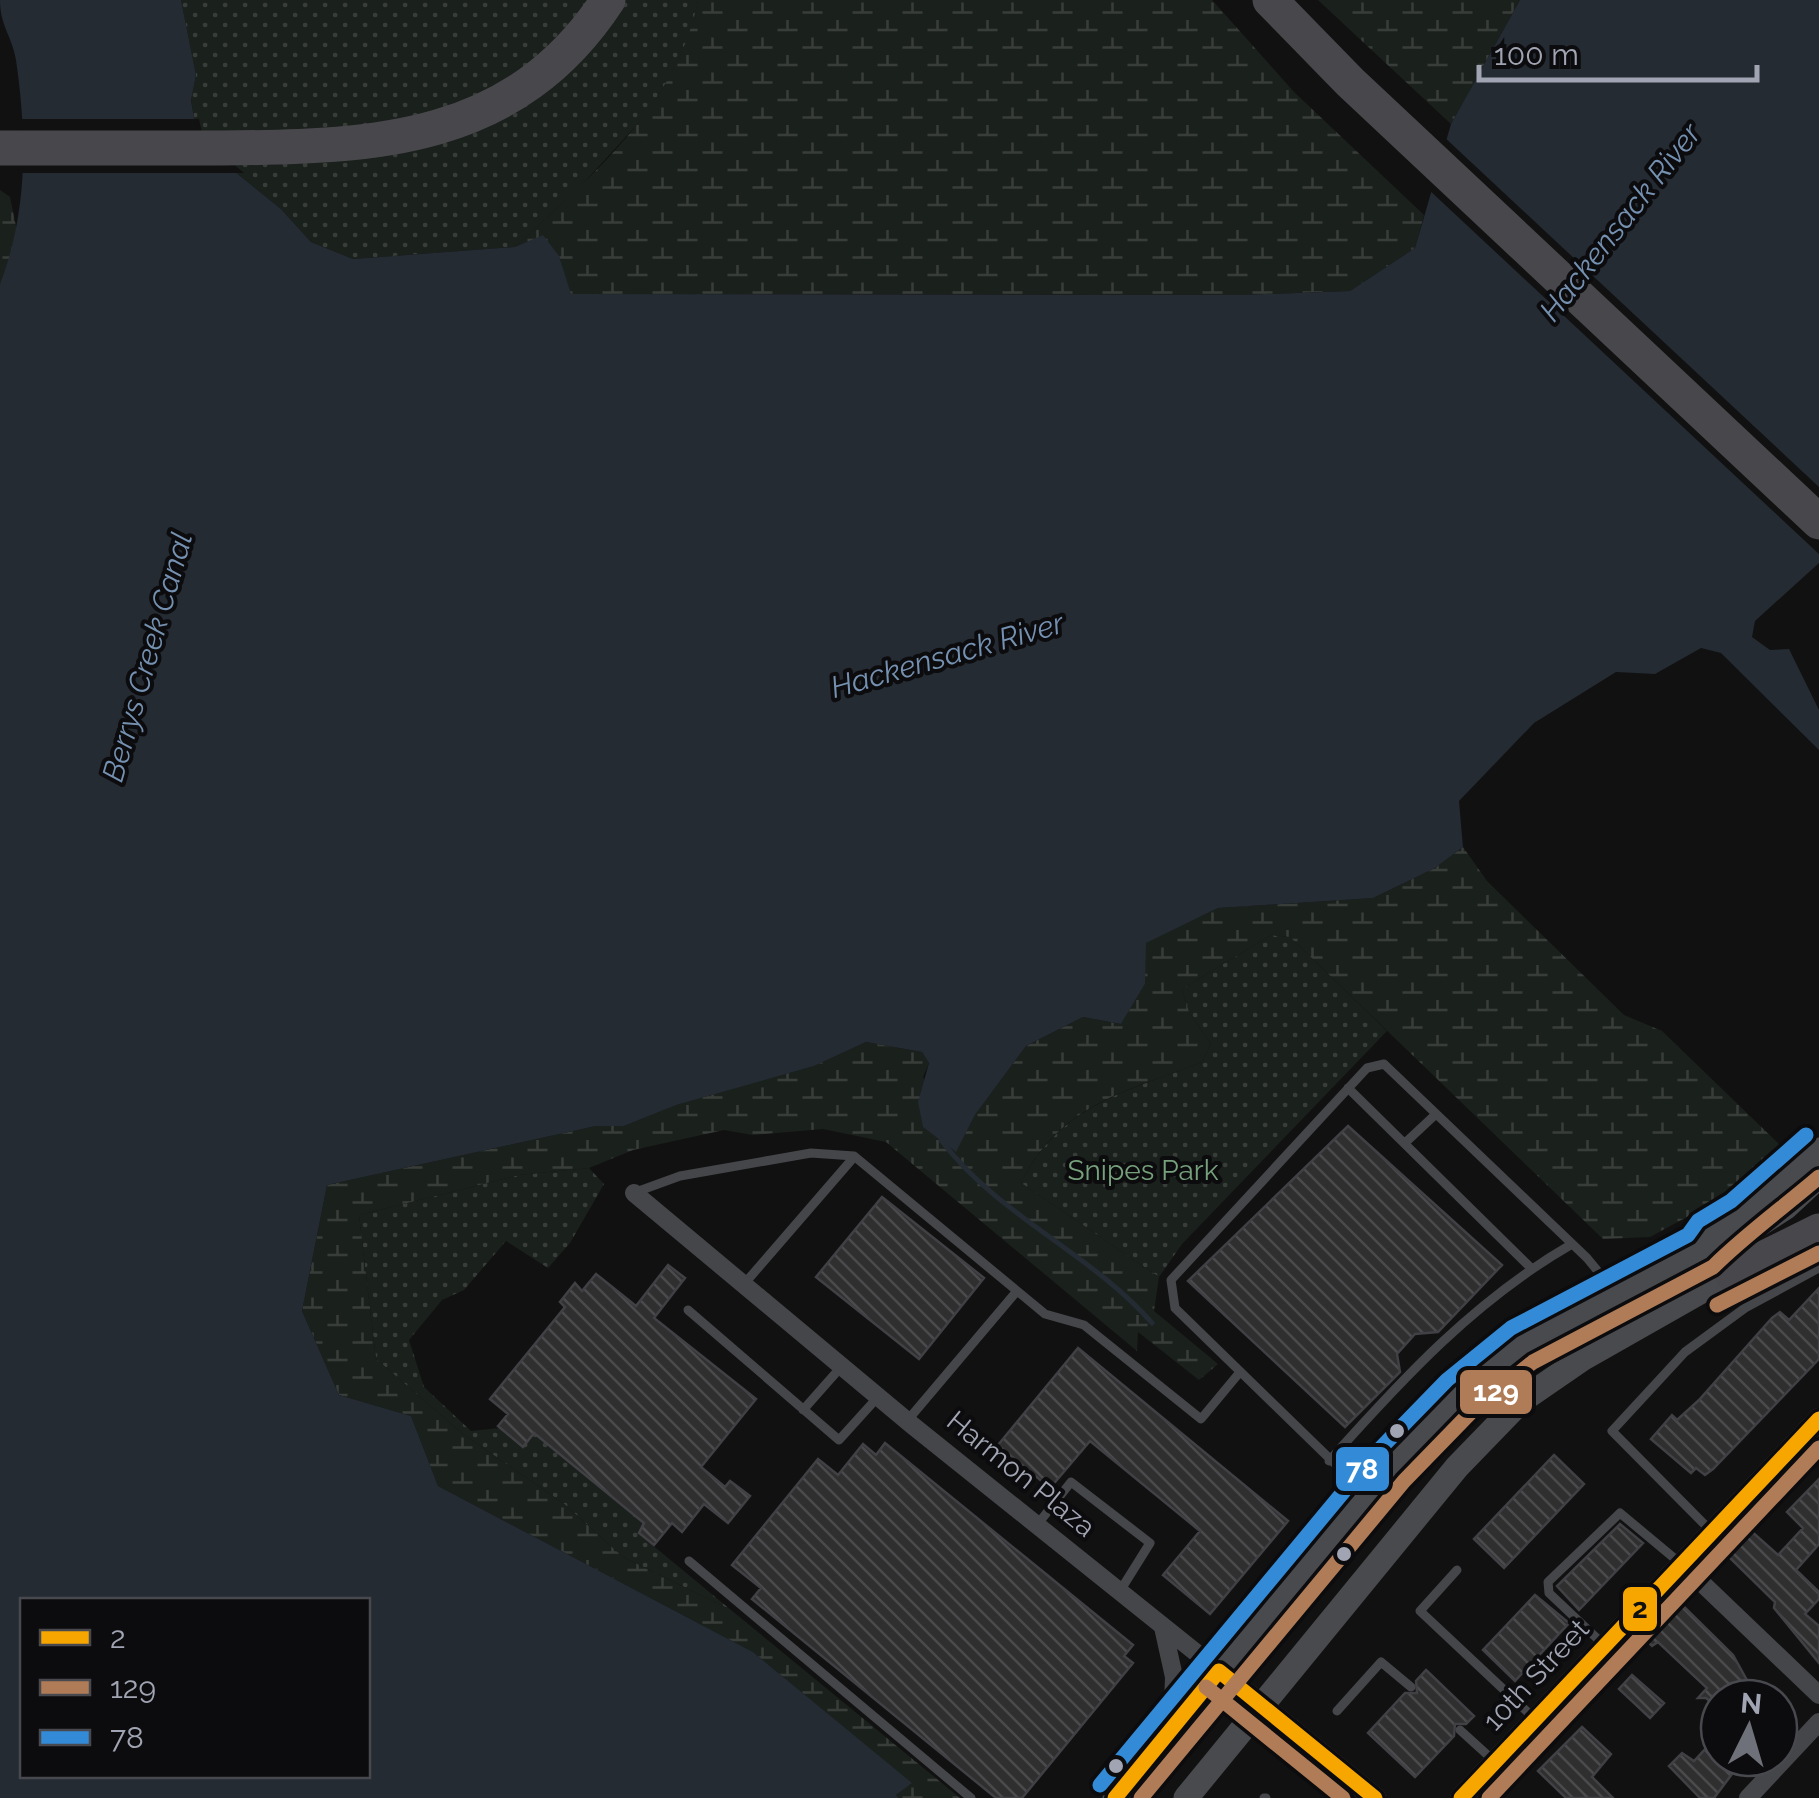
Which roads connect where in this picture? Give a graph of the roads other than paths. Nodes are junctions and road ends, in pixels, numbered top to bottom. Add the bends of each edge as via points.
1 (608, 0) edge
2 (1270, 0) edge
3 (0, 148) edge
4 (1819, 522) edge
5 (1348, 1088) junction
6 (1436, 1114) junction
7 (1406, 1142) junction
8 (1819, 1150) edge
9 (854, 1156) junction
10 (1819, 1176) edge
11 (634, 1193) joint
12 (1819, 1212) edge
13 (1819, 1232) edge
14 (1572, 1244) junction
15 (1702, 1250) junction
16 (1531, 1268) junction
17 (1819, 1268) edge
18 (1732, 1274) junction
19 (745, 1284) junction
20 (1017, 1291) junction
21 (1616, 1294) junction
22 (688, 1310) dead end
23 (843, 1364) junction
24 (1240, 1372) junction
25 (879, 1396) junction
26 (804, 1410) junction
27 (1819, 1419) edge
28 (907, 1421) junction
29 (1330, 1461) junction
30 (1367, 1494) junction
31 (1037, 1525) junction
32 (1712, 1532) junction
33 (688, 1561) dead end
34 (1682, 1564) junction
35 (1457, 1570) dead end
36 (1120, 1591) junction
37 (1163, 1626) junction
38 (1605, 1646) junction
39 (1219, 1671) junction
40 (1411, 1686) dead end
41 (1819, 1695) edge
42 (1262, 1706) junction
43 (1337, 1711) dead end
44 (1536, 1719) junction
45 (1819, 1722) edge
46 (1172, 1729) junction
47 (1460, 1730) dead end
48 (1495, 1762) junction
49 (1473, 1794) edge
50 (971, 1798) edge
51 (1115, 1798) edge
52 (1186, 1798) edge
53 (1375, 1798) edge
54 (1748, 1798) edge

1 - 3 highway via 566,55 524,89 428,133 317,147
2 - 4 highway
5 - 6 lane via 1368,1068 1384,1064
5 - 7 lane
5 - 24 lane via 1172,1280 1175,1308
6 - 7 lane
6 - 14 lane
7 - 16 lane
8 - 15 main road
9 - 11 lane via 811,1154 680,1176
9 - 19 lane
9 - 20 lane
10 - 15 main road via 1754,1228 1718,1249
11 - 19 street, Harmon Plaza
12 - 18 main road
13 - 18 highway
14 - 16 lane
14 - 21 lane
15 - 21 main road
16 - 29 lane via 1431,1350
17 - 32 lane via 1745,1308 1685,1352 1612,1432
18 - 42 main road via 1582,1358 1521,1401 1457,1467
19 - 23 street, Harmon Plaza
20 - 24 lane via 1045,1314 1084,1325 1201,1419
20 - 28 lane
21 - 30 main road via 1522,1344 1461,1394
22 - 26 lane
23 - 25 street, Harmon Plaza
23 - 26 lane
24 - 29 lane
25 - 26 lane via 839,1440
25 - 28 street, Harmon Plaza
27 - 32 street, 10th Street
28 - 31 street, Harmon Plaza
29 - 30 lane
30 - 39 main road
31 - 36 street, Harmon Plaza
31 - 36 lane via 1071,1482 1150,1543
32 - 34 street, 10th Street
33 - 50 lane
34 - 38 street, 10th Street
34 - 38 lane via 1620,1513 1548,1582 1549,1593
34 - 41 street
35 - 44 lane via 1420,1611
36 - 37 street, Harmon Plaza
37 - 39 street, Harmon Plaza
37 - 46 street via 1174,1677
38 - 44 street, 10th Street
39 - 42 street, Harmon Plaza
39 - 46 main road
40 - 43 lane via 1381,1662
42 - 52 main road
42 - 53 street, Harmon Plaza
44 - 48 street, 10th Street
45 - 54 street
46 - 51 main road
47 - 48 lane
48 - 49 street, 10th Street

